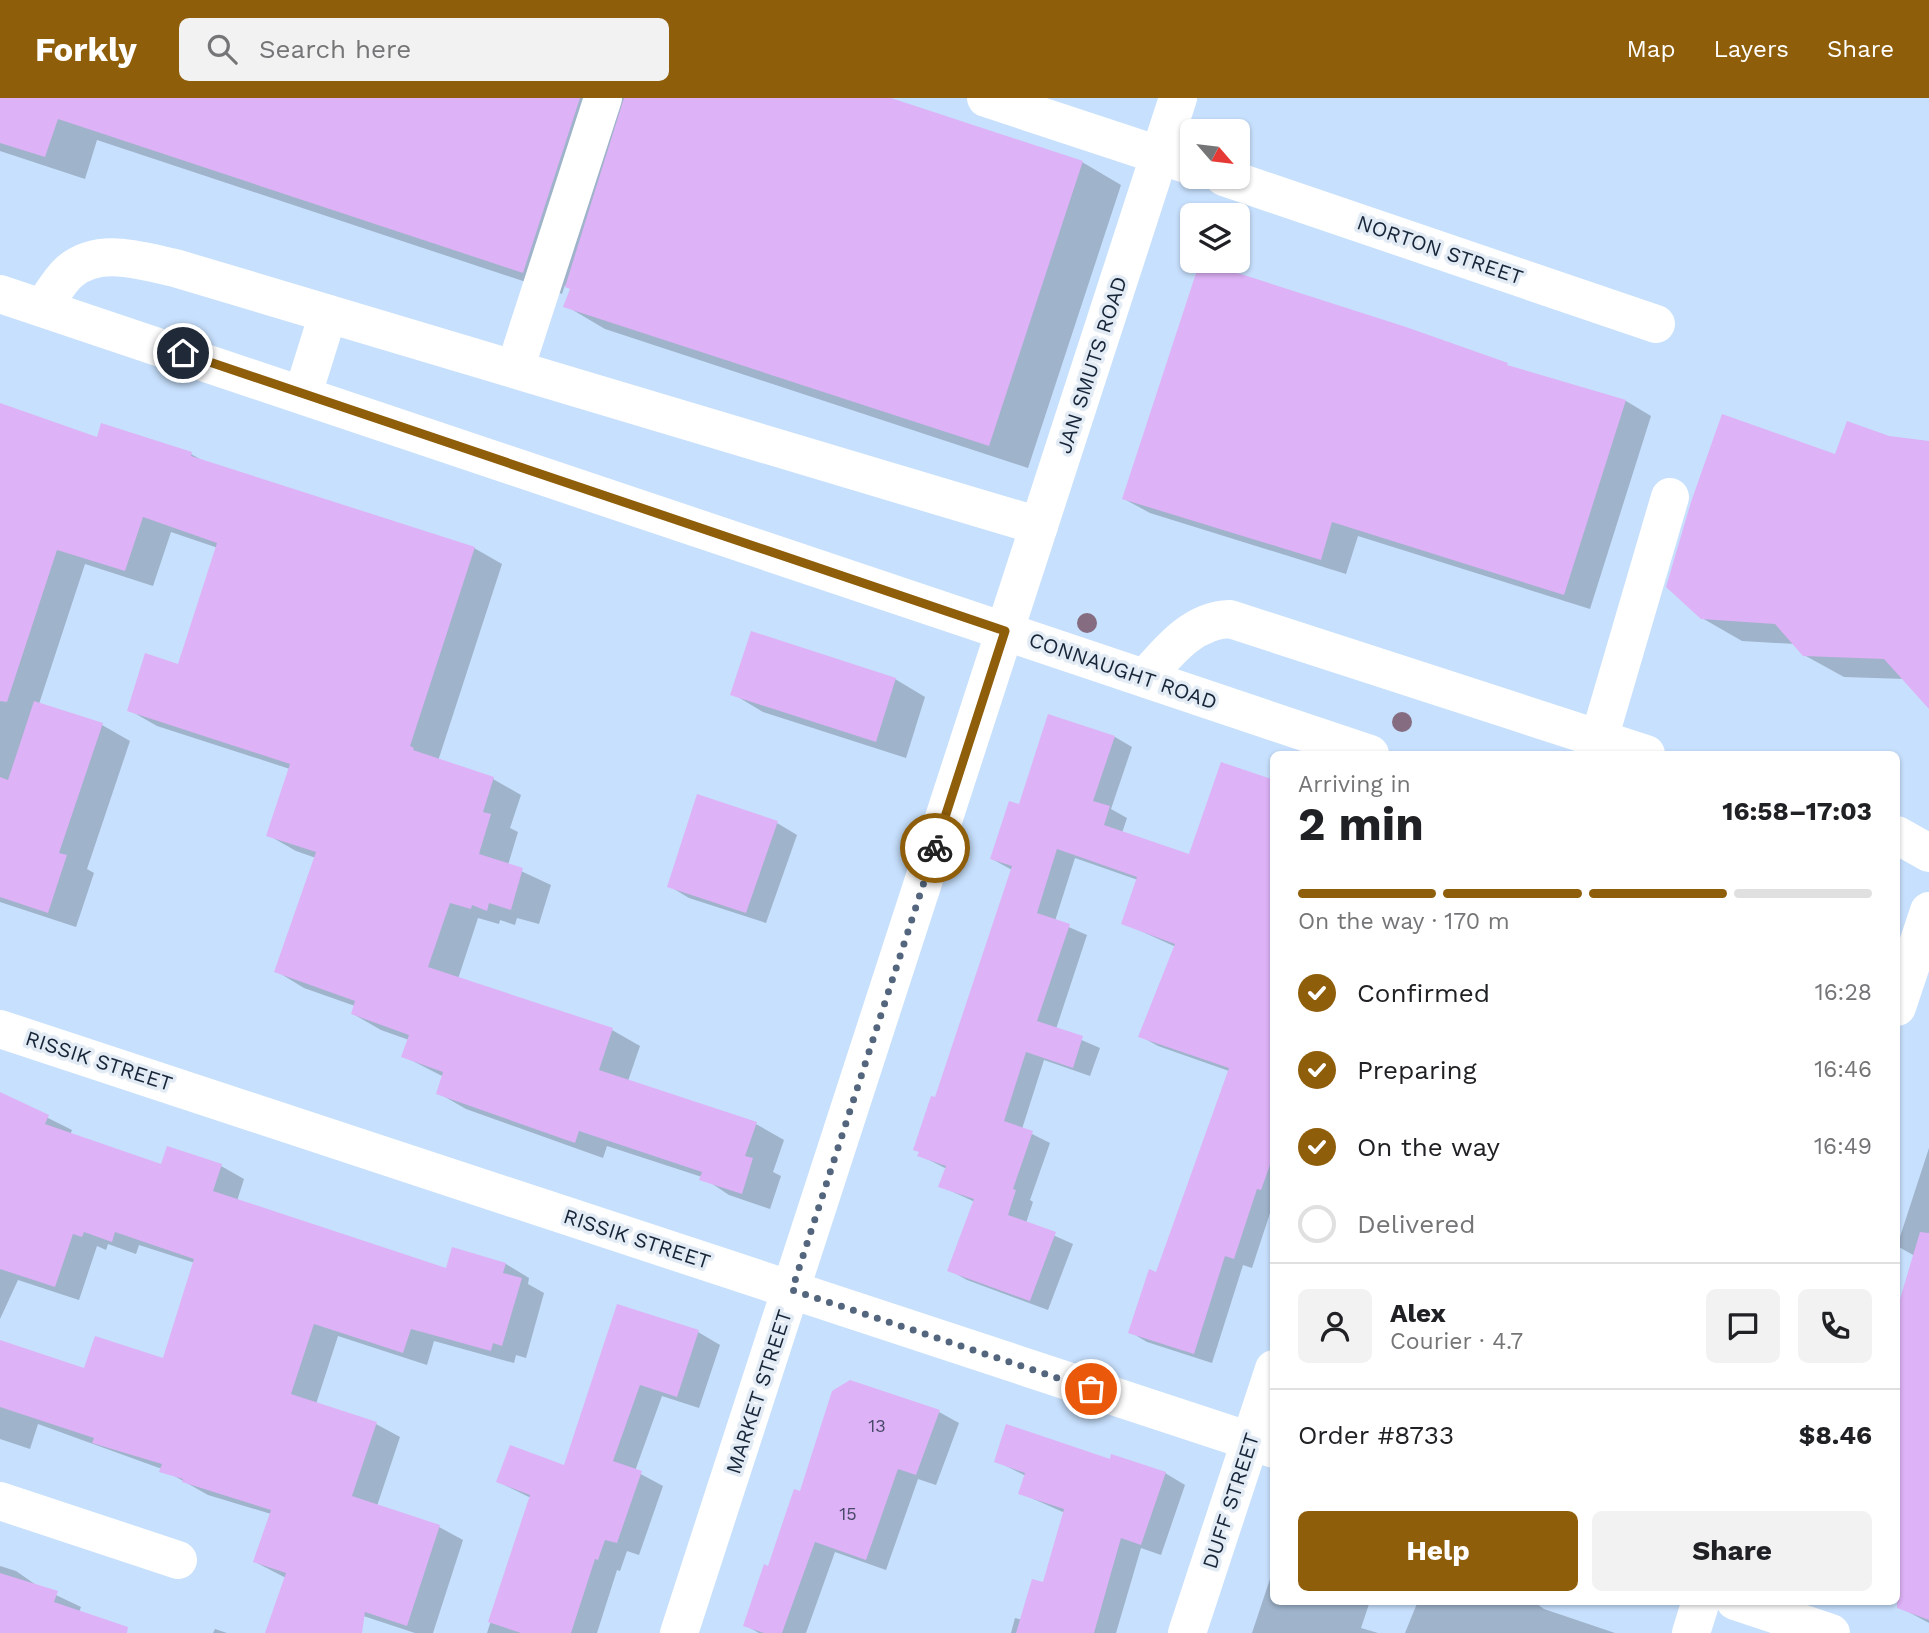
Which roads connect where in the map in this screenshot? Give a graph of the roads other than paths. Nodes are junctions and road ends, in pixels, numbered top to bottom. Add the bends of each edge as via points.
1 (603, 98) edge
2 (986, 98) edge
3 (1178, 98) edge
4 (1176, 160) edge
5 (1250, 186) edge
6 (0, 294) edge
7 (43, 307) junction
8 (328, 314) junction
9 (1656, 324) dead end
10 (515, 369) junction
11 (303, 394) junction
12 (1670, 497) dead end
13 (1039, 526) junction
14 (1005, 631) junction
15 (1145, 678) junction
16 (1599, 739) junction
17 (1361, 751) edge
18 (1637, 751) edge
19 (1900, 837) edge
20 (1929, 853) edge
21 (1919, 925) edge
22 (1900, 996) edge
23 (0, 1028) edge
24 (792, 1290) junction
25 (1270, 1394) edge
26 (1262, 1445) edge
27 (0, 1502) edge
28 (178, 1560) dead end
29 (1700, 1605) edge
30 (1747, 1605) edge
31 (679, 1633) edge
32 (1187, 1633) edge
33 (1691, 1633) edge
34 (1831, 1633) edge

1 - 10 street
2 - 4 street
3 - 4 street, JAN SMUTS ROAD
4 - 13 street, JAN SMUTS ROAD
5 - 9 street, NORTON STREET
6 - 7 street, CONNAUGHT ROAD
7 - 8 street via 69,272 90,259 115,257 175,268
7 - 11 street, CONNAUGHT ROAD
8 - 10 street
8 - 11 street
10 - 13 street
11 - 14 street, CONNAUGHT ROAD
12 - 16 street
13 - 14 street, JAN SMUTS ROAD
14 - 15 street, CONNAUGHT ROAD
14 - 24 street, MARKET STREET
15 - 16 street via 1179,640 1216,620 1230,620
15 - 17 street, CONNAUGHT ROAD
16 - 18 street
19 - 20 street
21 - 22 street
23 - 24 street, RISSIK STREET
24 - 26 street, RISSIK STREET
24 - 31 street, MARKET STREET
25 - 26 street, DUFF STREET
26 - 32 street, DUFF STREET
27 - 28 street
29 - 33 street
30 - 34 street

